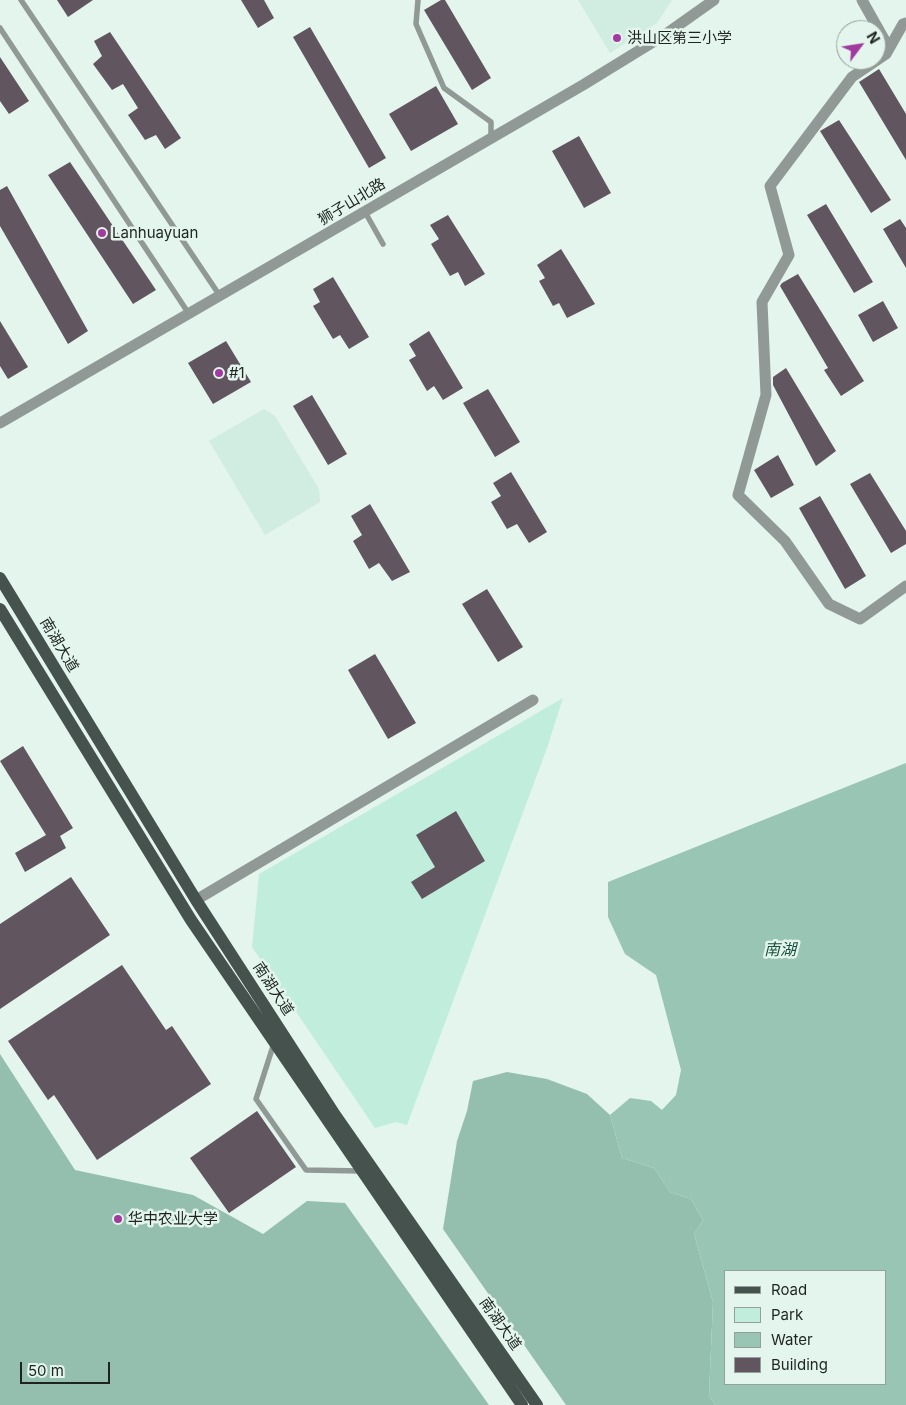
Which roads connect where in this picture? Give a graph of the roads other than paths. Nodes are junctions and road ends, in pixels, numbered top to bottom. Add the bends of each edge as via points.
1 (21, 0) edge
2 (418, 0) edge
3 (714, 0) edge
4 (862, 0) edge
5 (906, 23) edge
6 (0, 28) edge
7 (889, 48) junction
8 (491, 139) junction
9 (365, 212) junction
10 (384, 244) dead end
11 (220, 296) junction
12 (188, 314) junction
13 (0, 423) edge
14 (0, 578) edge
15 (906, 586) edge
16 (0, 610) edge
17 (533, 700) dead end
18 (196, 900) junction
19 (274, 1043) junction
20 (361, 1171) junction
21 (522, 1405) edge
22 (537, 1405) edge

1 - 11 lane
2 - 8 lane via 416,24 444,88 491,122
3 - 8 street, 狮子山北路 via 625,60
4 - 7 street
5 - 7 street
6 - 12 lane
7 - 15 street via 886,54 852,77 770,186 790,255 762,302 766,395 738,495 785,541 829,604 860,619
8 - 9 street, 狮子山北路
9 - 10 lane
9 - 11 street, 狮子山北路
11 - 12 street, 狮子山北路
12 - 13 street, 狮子山北路
14 - 18 main road, 南湖大道
16 - 19 main road, 南湖大道 via 191,920
17 - 18 street
18 - 22 main road, 南湖大道 via 335,1115
19 - 20 main road, 南湖大道
19 - 20 lane via 256,1099 306,1170
20 - 21 main road, 南湖大道

